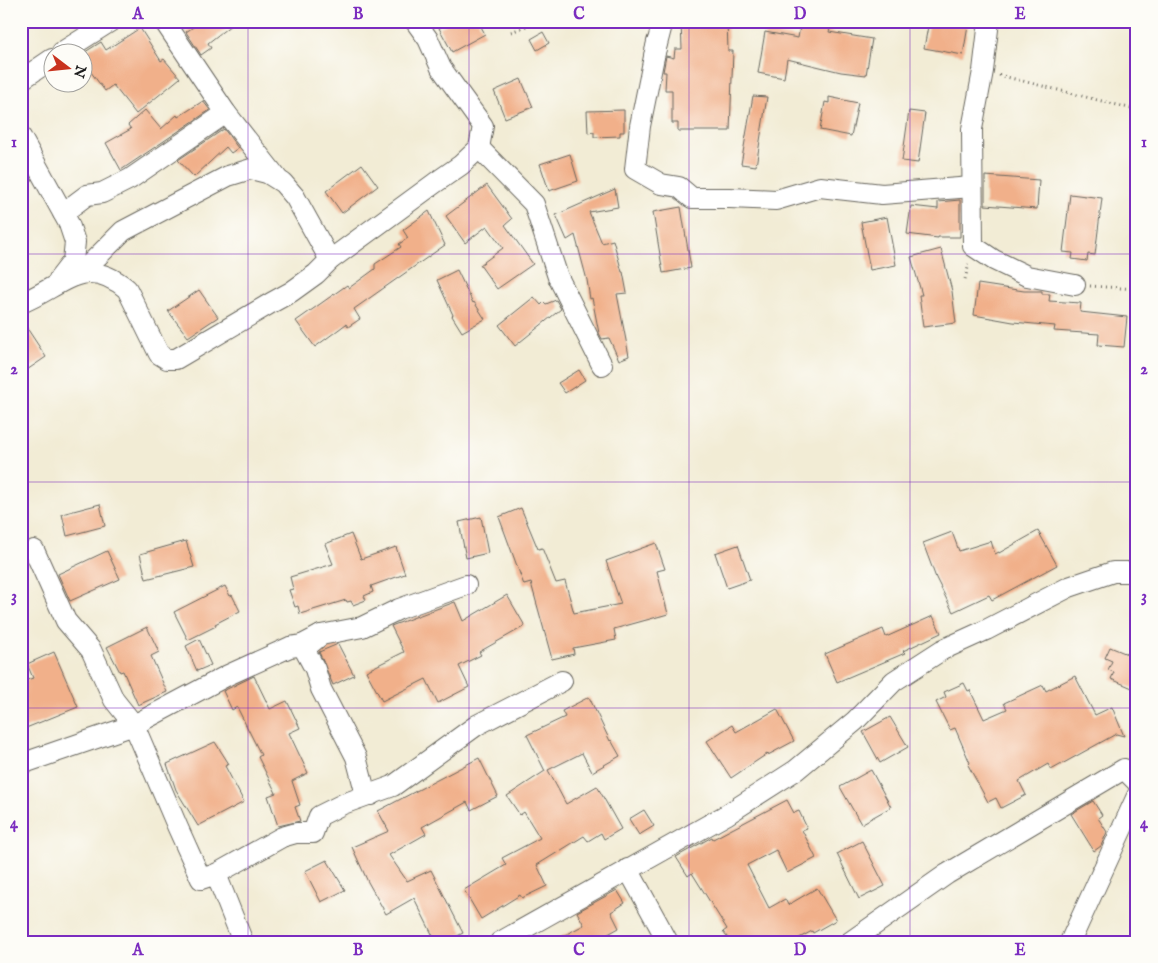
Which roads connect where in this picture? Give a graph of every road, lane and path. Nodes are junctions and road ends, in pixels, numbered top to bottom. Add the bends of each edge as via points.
1 (110, 21) edge
2 (164, 21) edge
3 (415, 21) edge
4 (540, 21) edge
5 (663, 21) edge
6 (989, 21) edge
7 (511, 32) dead end
8 (77, 42) edge
9 (42, 66) edge
10 (983, 71) junction
11 (21, 80) edge
12 (1137, 110) edge
13 (226, 113) junction
14 (21, 137) edge
15 (479, 148) junction
16 (280, 181) junction
17 (972, 187) junction
18 (63, 213) junction
19 (330, 260) junction
20 (73, 276) junction
21 (1079, 285) joint
22 (54, 286) junction
23 (1137, 290) edge
24 (21, 303) edge
25 (602, 365) dead end
26 (34, 550) dead end
27 (1137, 572) edge
28 (466, 585) dead end
29 (321, 635) junction
30 (562, 682) dead end
31 (134, 725) junction
32 (21, 764) edge
33 (1137, 782) edge
34 (371, 795) junction
35 (1137, 796) edge
36 (628, 869) junction
37 (216, 874) junction
38 (243, 942) edge
39 (500, 942) edge
40 (668, 942) edge
41 (850, 942) edge
42 (1070, 942) edge

1 - 8 street
2 - 13 street
3 - 15 street via 428,39 441,68 483,126
4 - 7 path
5 - 17 street via 640,126 635,169 661,184 679,188 692,198 776,200 820,187 882,194
6 - 10 street
9 - 11 street
10 - 12 path
10 - 17 street via 972,129
13 - 16 street
13 - 18 street via 130,179 102,193 87,195
14 - 18 street
15 - 19 street via 461,165
15 - 25 street via 534,204 558,277
16 - 19 street via 295,197
16 - 20 street via 267,173 251,170 228,176 123,231
17 - 21 street via 973,246 1028,276
18 - 22 street via 74,242 74,262
19 - 20 street via 291,292 176,359 167,359 159,354 127,289 118,281 90,272
20 - 22 street
21 - 23 path
22 - 24 street
26 - 31 street via 66,621 91,650 114,700
27 - 36 street via 1113,572 1069,587 942,650 894,681 855,721 796,770 726,815
28 - 29 street via 399,609 362,627
29 - 31 street via 310,644 290,646 228,675
29 - 34 street via 302,645 356,757 365,791
30 - 34 street via 477,725 393,786
31 - 32 street
31 - 37 street via 201,878
33 - 41 street via 1124,769 948,874
34 - 37 street via 319,816 313,833 282,837
35 - 42 street
36 - 39 street
36 - 40 street
37 - 38 street

